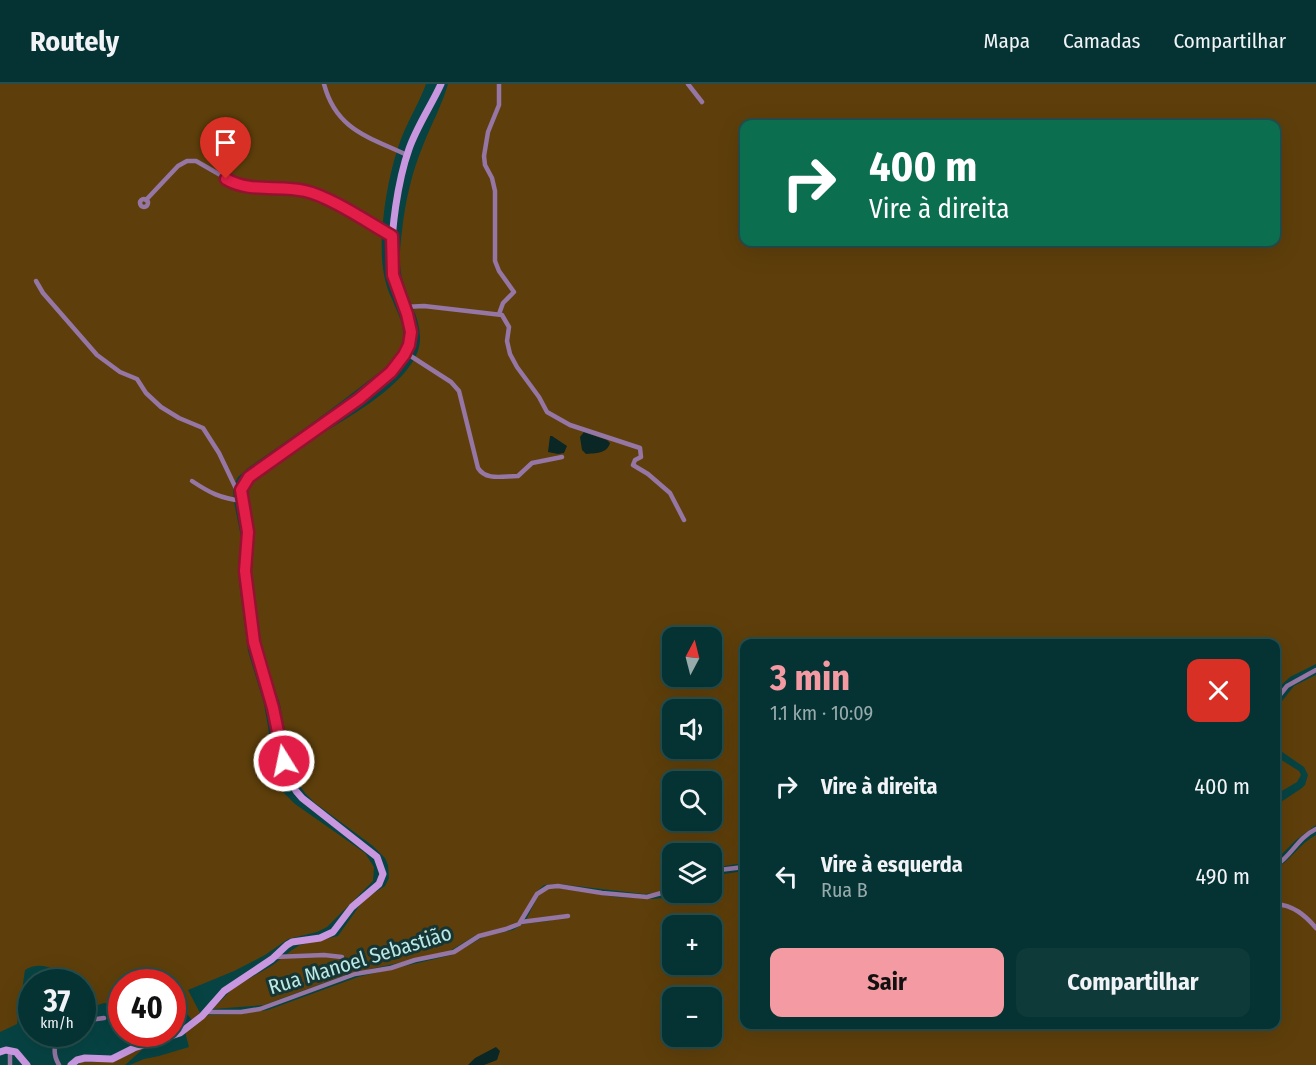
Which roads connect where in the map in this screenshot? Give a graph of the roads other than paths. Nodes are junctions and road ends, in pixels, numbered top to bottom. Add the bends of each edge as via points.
1 (324, 84) edge
2 (441, 84) edge
3 (499, 84) edge
4 (688, 84) edge
5 (702, 102) dead end
6 (407, 155) junction
7 (146, 200) dead end
8 (392, 236) junction
9 (36, 281) dead end
10 (404, 308) junction
11 (499, 314) junction
12 (406, 352) junction
13 (562, 458) dead end
14 (192, 481) dead end
15 (242, 501) junction
16 (684, 520) dead end
17 (1316, 670) edge
18 (1280, 695) edge
19 (1316, 829) edge
20 (1280, 864) edge
21 (740, 868) edge
22 (722, 870) edge
23 (662, 893) edge
24 (1280, 904) edge
25 (568, 916) dead end
26 (520, 923) junction
27 (1316, 928) edge
28 (274, 957) junction
29 (342, 957) dead end
30 (204, 1014) junction
31 (104, 1018) dead end
32 (96, 1019) edge
33 (56, 1047) edge
34 (4, 1051) edge
35 (10, 1065) edge
36 (27, 1065) edge
37 (59, 1065) edge
38 (71, 1065) edge

1 - 6 street via 334,110 348,125
2 - 6 street
3 - 11 street via 499,105 486,139 484,161 495,191 495,261 514,292
4 - 5 street
6 - 8 street
7 - 8 street via 183,162 196,161 238,185 312,193
8 - 10 street via 393,275
9 - 15 street via 97,355 137,379 160,407 203,428
10 - 11 street via 424,306
10 - 12 street via 411,332
11 - 16 street via 509,327 510,354 548,412 562,422 640,448 641,457 633,465 670,493
12 - 13 street via 456,386 478,468 485,475 519,476 532,463
12 - 15 street via 391,372 359,399 249,477 241,490
14 - 15 street via 212,495
15 - 28 street via 248,532 245,571 254,642 287,773 302,798 377,857 383,874 379,884 352,907 333,932 292,942
17 - 18 street via 1287,686
19 - 20 street via 1302,838
21 - 22 street
23 - 26 street via 647,897 548,887 537,894
24 - 27 street via 1299,912
25 - 26 street, Rua Manoel Sebastião
26 - 30 street, Rua Manoel Sebastião via 479,936 448,954 355,974 260,1009
28 - 29 street
28 - 30 street via 229,986
30 - 38 street via 180,1033 115,1058 85,1058
31 - 32 street
33 - 37 street
34 - 35 street
34 - 36 street via 18,1053

